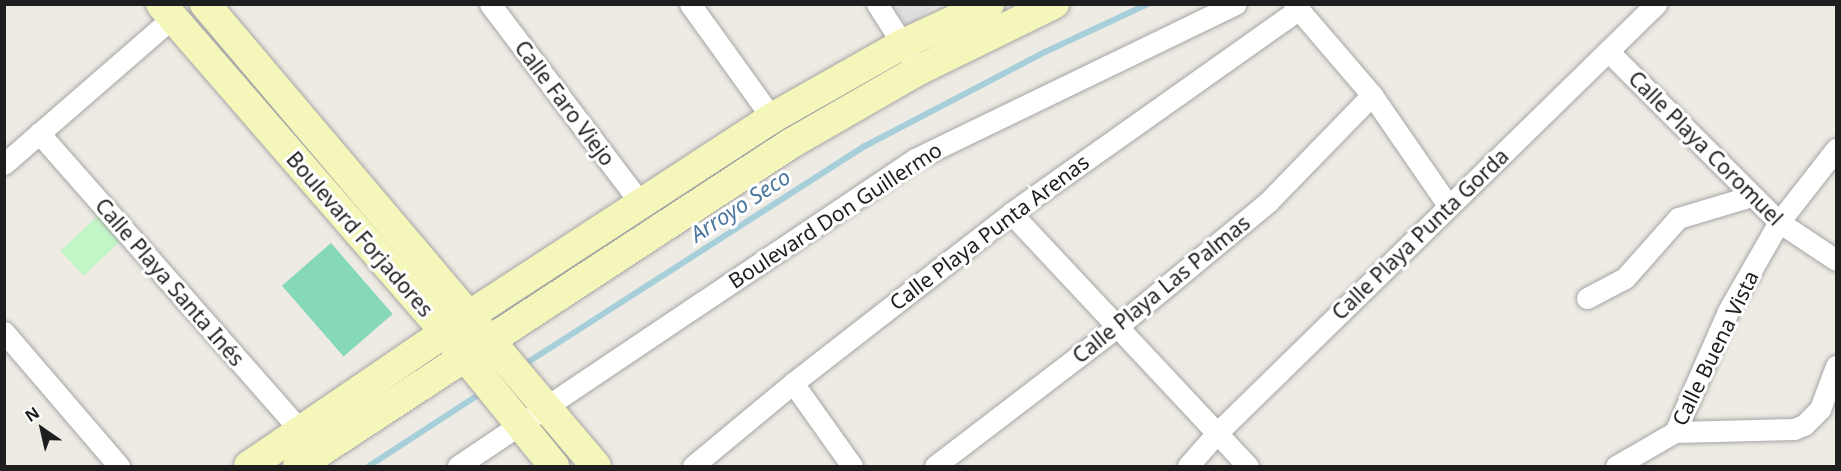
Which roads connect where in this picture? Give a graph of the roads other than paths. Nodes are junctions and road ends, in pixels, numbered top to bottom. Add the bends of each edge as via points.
1 (205, 4) edge
2 (490, 4) edge
3 (690, 4) edge
4 (877, 4) edge
5 (989, 4) edge
6 (1054, 4) edge
7 (1235, 4) edge
8 (1656, 4) edge
9 (1295, 8) edge
10 (166, 11) edge
11 (903, 44) junction
12 (1609, 52) junction
13 (917, 71) junction
14 (1372, 95) junction
15 (772, 118) junction
16 (39, 133) junction
17 (1836, 149) edge
18 (4, 164) edge
19 (1752, 196) junction
20 (640, 202) junction
21 (1448, 205) junction
22 (1011, 213) junction
23 (1779, 222) junction
24 (1836, 260) edge
25 (1587, 298) dead end
26 (470, 315) junction
27 (1117, 327) junction
28 (4, 332) edge
29 (445, 332) junction
30 (493, 342) junction
31 (467, 360) junction
32 (1836, 366) edge
33 (793, 382) junction
34 (540, 401) junction
35 (514, 418) junction
36 (301, 431) junction
37 (1675, 432) junction
38 (1217, 433) junction
39 (119, 466) edge
40 (249, 466) edge
41 (298, 466) edge
42 (458, 466) edge
43 (554, 466) edge
44 (596, 466) edge
45 (693, 466) edge
46 (852, 466) edge
47 (935, 466) edge
48 (1188, 466) edge
49 (1248, 466) edge
50 (1616, 466) edge

1 - 26 main road, Boulevard Forjadores
2 - 20 street, Calle Faro Viejo
3 - 15 street
4 - 11 street
5 - 11 main road
6 - 13 main road
7 - 34 street, Boulevard Don Guillermo via 915,159
8 - 12 street, Calle Playa Punta Gorda
9 - 14 street
9 - 22 street, Calle Playa Punta Arenas
10 - 16 street
10 - 29 main road, Boulevard Forjadores
11 - 13 street
11 - 15 main road
12 - 19 street, Calle Playa Coromuel
12 - 21 street, Calle Playa Punta Gorda
13 - 30 main road via 790,144
14 - 21 street
14 - 27 street, Calle Playa Las Palmas via 1268,202
15 - 20 main road
16 - 18 street
16 - 36 street, Calle Playa Santa Inés
17 - 23 street, Calle Buena Vista
19 - 23 street, Calle Playa Coromuel
19 - 25 street via 1678,218 1625,278
20 - 26 main road
21 - 38 street, Calle Playa Punta Gorda
22 - 27 street
22 - 33 street, Calle Playa Punta Arenas
23 - 24 street, Calle Playa Coromuel
23 - 37 street, Calle Buena Vista via 1728,311
26 - 29 main road
26 - 30 main road, Boulevard Forjadores
27 - 38 street
27 - 47 street, Calle Playa Las Palmas
28 - 39 street
29 - 31 main road, Boulevard Forjadores
29 - 36 main road
30 - 31 main road
30 - 34 main road, Boulevard Forjadores
31 - 35 main road, Boulevard Forjadores
31 - 41 main road
32 - 37 street via 1820,409 1794,429
33 - 45 street, Calle Playa Punta Arenas
33 - 46 street
34 - 35 street, Boulevard Don Guillermo
34 - 44 main road, Boulevard Forjadores
35 - 42 street, Boulevard Don Guillermo
35 - 43 main road, Boulevard Forjadores
36 - 40 main road
37 - 50 street, Calle Buena Vista
38 - 48 street, Calle Playa Punta Gorda
38 - 49 street

